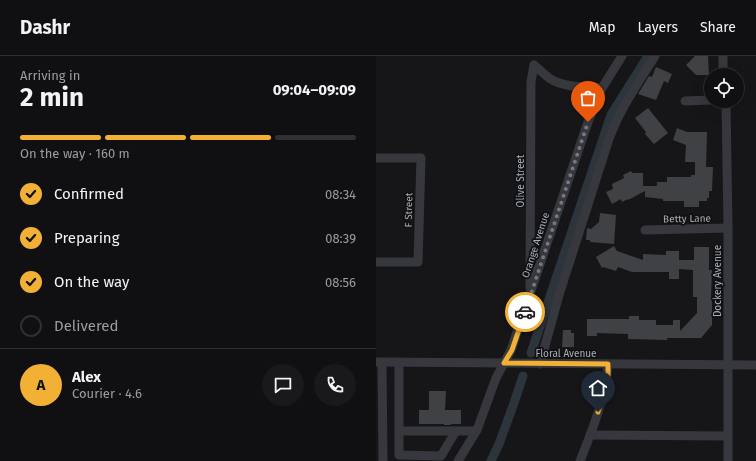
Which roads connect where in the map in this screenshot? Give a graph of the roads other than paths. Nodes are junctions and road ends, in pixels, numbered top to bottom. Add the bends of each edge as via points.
1 (622, 56) edge
2 (655, 56) edge
3 (723, 56) edge
4 (723, 68) edge
5 (602, 88) junction
6 (704, 100) edge
7 (684, 101) dead end
8 (726, 108) edge
9 (376, 158) edge
10 (728, 228) junction
11 (646, 230) dead end
12 (376, 262) edge
13 (530, 297) junction
14 (379, 362) edge
15 (399, 362) junction
16 (504, 363) junction
17 (540, 364) junction
18 (608, 364) junction
19 (728, 364) junction
20 (756, 364) edge
21 (399, 431) junction
22 (456, 431) junction
23 (476, 432) junction
24 (590, 435) junction
25 (728, 436) junction
26 (383, 461) edge
27 (458, 461) edge
28 (580, 461) edge
29 (728, 461) edge

1 - 5 street, Orange Avenue
2 - 17 street via 622,110 609,139 559,295
3 - 4 street
5 - 13 street, Orange Avenue via 573,165
5 - 13 street, Olive Street via 560,84 534,65 531,82
6 - 7 street
8 - 10 street, Dockery Avenue
9 - 12 street, F Street via 420,158 418,262
10 - 11 street, Betty Lane
10 - 19 street, Dockery Avenue
13 - 16 street, Orange Avenue via 512,350
14 - 15 street, Floral Avenue
14 - 26 street
15 - 16 street, Floral Avenue
15 - 21 street
16 - 17 street, Floral Avenue
16 - 23 street, Orange Avenue
17 - 18 street, Floral Avenue
18 - 19 street, Floral Avenue
18 - 24 street via 608,378
19 - 20 street, Floral Avenue
19 - 25 street, Dockery Avenue
21 - 22 street
21 - 22 street via 399,456 441,456
22 - 23 street
23 - 27 street, Orange Avenue
24 - 25 street
24 - 28 street
25 - 29 street, Dockery Avenue

